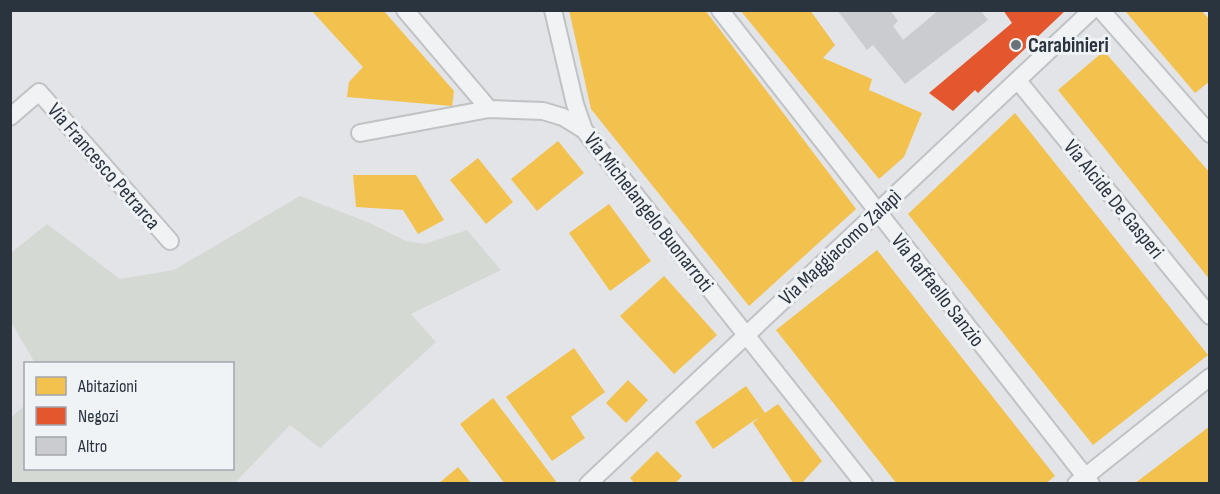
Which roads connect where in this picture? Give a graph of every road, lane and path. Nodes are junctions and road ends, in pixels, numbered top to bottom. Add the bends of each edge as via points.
1 (405, 10) edge
2 (553, 10) edge
3 (720, 10) edge
4 (1092, 10) edge
5 (1107, 13) edge
6 (1018, 82) junction
7 (489, 109) junction
8 (1203, 114) edge
9 (10, 117) edge
10 (584, 130) junction
11 (360, 133) dead end
12 (1209, 134) edge
13 (877, 212) junction
14 (170, 242) dead end
15 (1209, 316) edge
16 (745, 335) junction
17 (1209, 377) edge
18 (1084, 481) edge
19 (588, 483) edge
20 (864, 483) edge

1 - 7 street
2 - 10 street, Via Michelangelo Buonarroti
3 - 13 street, Via Raffaello Sanzio
4 - 6 street, Via Maggiacomo Zalapì
5 - 8 street
6 - 13 street, Via Maggiacomo Zalapì
6 - 15 street, Via Alcide De Gasperi
7 - 10 street via 543,111
7 - 11 street
8 - 12 street
9 - 14 street, Via Francesco Petrarca via 39,92
10 - 16 street, Via Michelangelo Buonarroti
13 - 16 street, Via Maggiacomo Zalapì
13 - 18 street, Via Raffaello Sanzio
16 - 19 street, Via Maggiacomo Zalapì
16 - 20 street, Via Michelangelo Buonarroti
17 - 18 street

